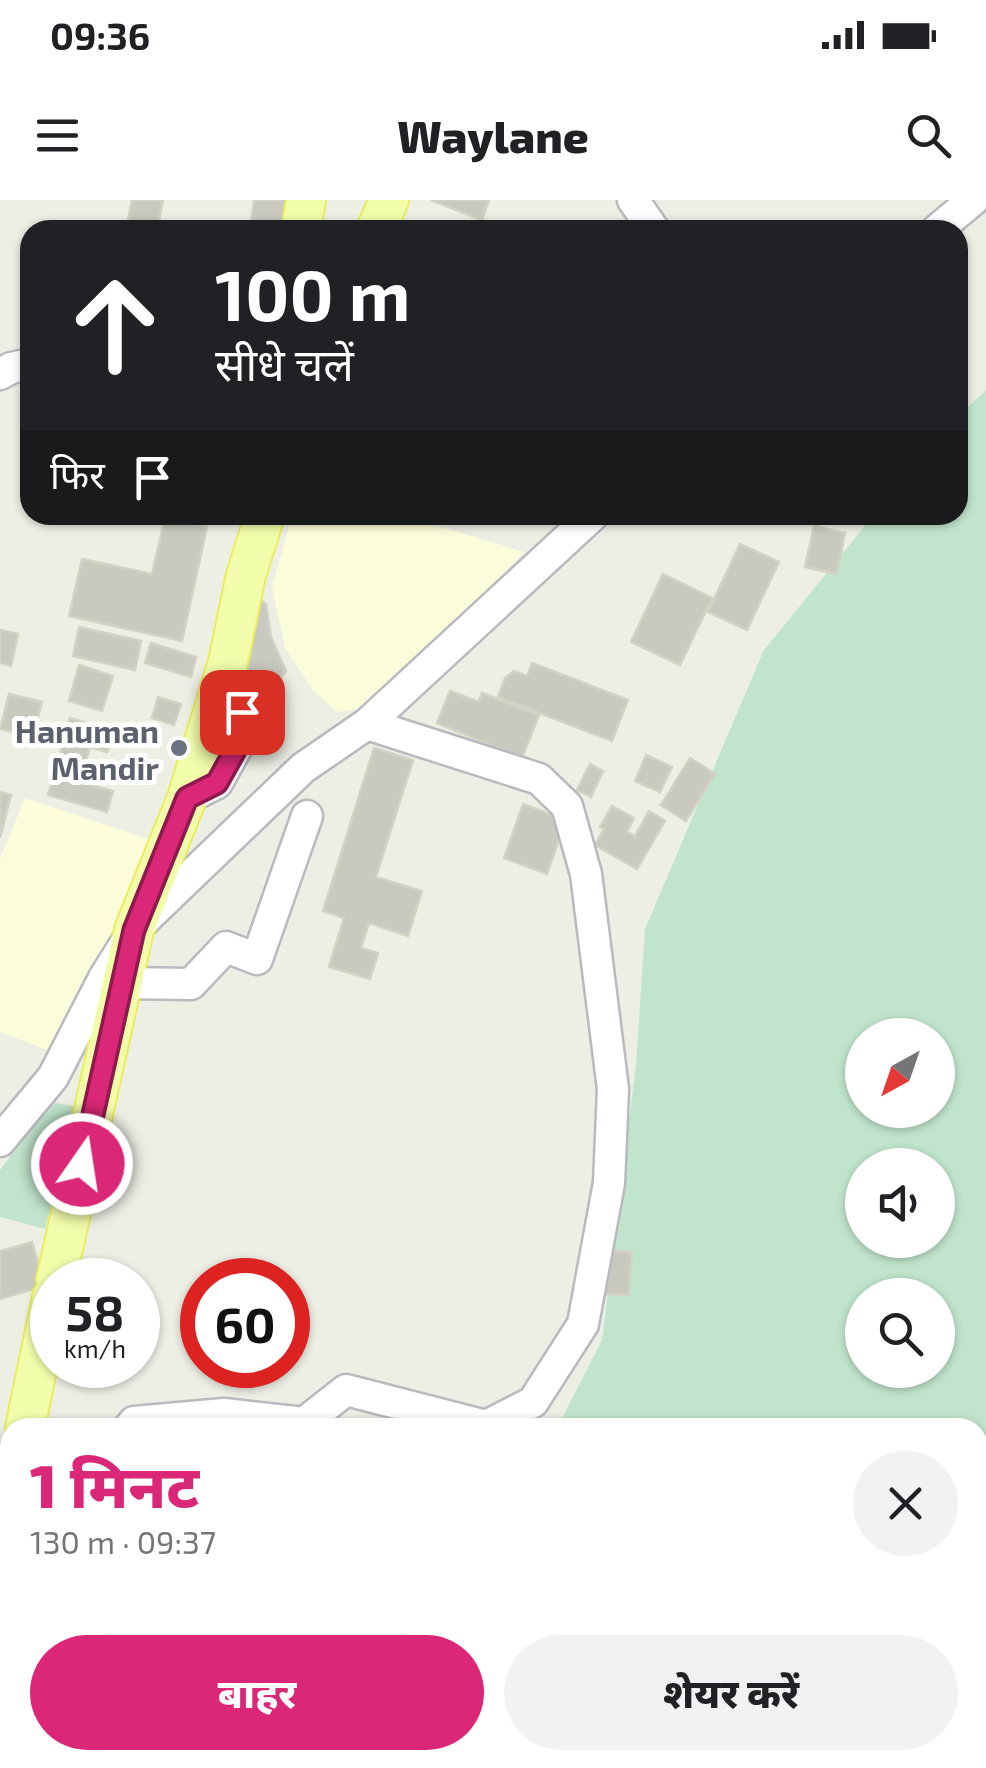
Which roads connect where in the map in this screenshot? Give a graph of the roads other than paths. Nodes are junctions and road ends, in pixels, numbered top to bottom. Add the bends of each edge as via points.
1 (973, 200) edge
2 (948, 220) edge
3 (262, 525) edge
4 (582, 525) edge
5 (366, 724) junction
6 (307, 816) dead end
7 (134, 930) junction
8 (123, 982) junction
9 (54, 1077) junction
10 (100, 1085) junction
11 (0, 1140) edge
12 (61, 1258) edge
13 (33, 1388) edge
14 (26, 1418) edge
15 (210, 1418) edge
16 (254, 1418) edge
17 (314, 1418) edge
18 (455, 1418) edge
19 (502, 1418) edge

1 - 2 street
3 - 7 main road via 187,798
4 - 5 street
5 - 7 street via 302,768
5 - 19 street via 539,779 567,806 586,874 612,1089 609,1183 583,1324 533,1402
6 - 8 street via 256,959 226,947 191,984
7 - 8 main road
7 - 9 street
8 - 10 main road
9 - 10 street
9 - 11 street
10 - 12 main road
13 - 14 main road
15 - 16 street
17 - 18 street via 346,1390

